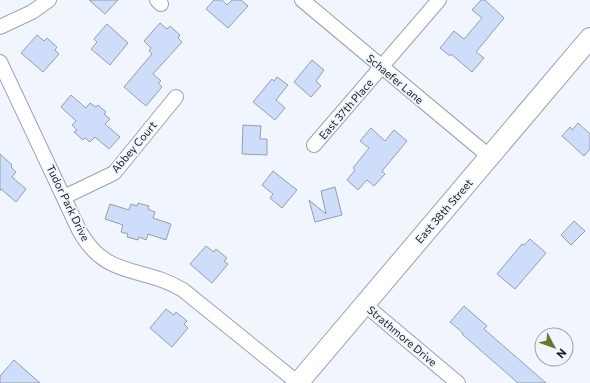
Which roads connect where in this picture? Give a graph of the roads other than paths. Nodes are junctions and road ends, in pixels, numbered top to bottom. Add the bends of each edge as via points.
1 (49, 0) edge
2 (302, 0) edge
3 (439, 0) edge
4 (0, 27) edge
5 (590, 38) edge
6 (0, 62) edge
7 (382, 68) junction
8 (176, 97) dead end
9 (314, 145) dead end
10 (490, 156) junction
11 (64, 197) junction
12 (364, 304) junction
13 (298, 383) edge
14 (458, 383) edge

1 - 4 street via 32,12
2 - 7 street, Schaefer Lane
3 - 7 street, East 37th Place
5 - 10 main road, East 38th Street
6 - 11 street, Tudor Park Drive
7 - 9 street, East 37th Place
7 - 10 street, Schaefer Lane
8 - 11 street, Abbey Court via 114,173
10 - 12 main road, East 38th Street
11 - 13 street, Tudor Park Drive via 82,236 98,255 120,268 161,279 183,290
12 - 13 main road, East 38th Street
12 - 14 street, Strathmore Drive

